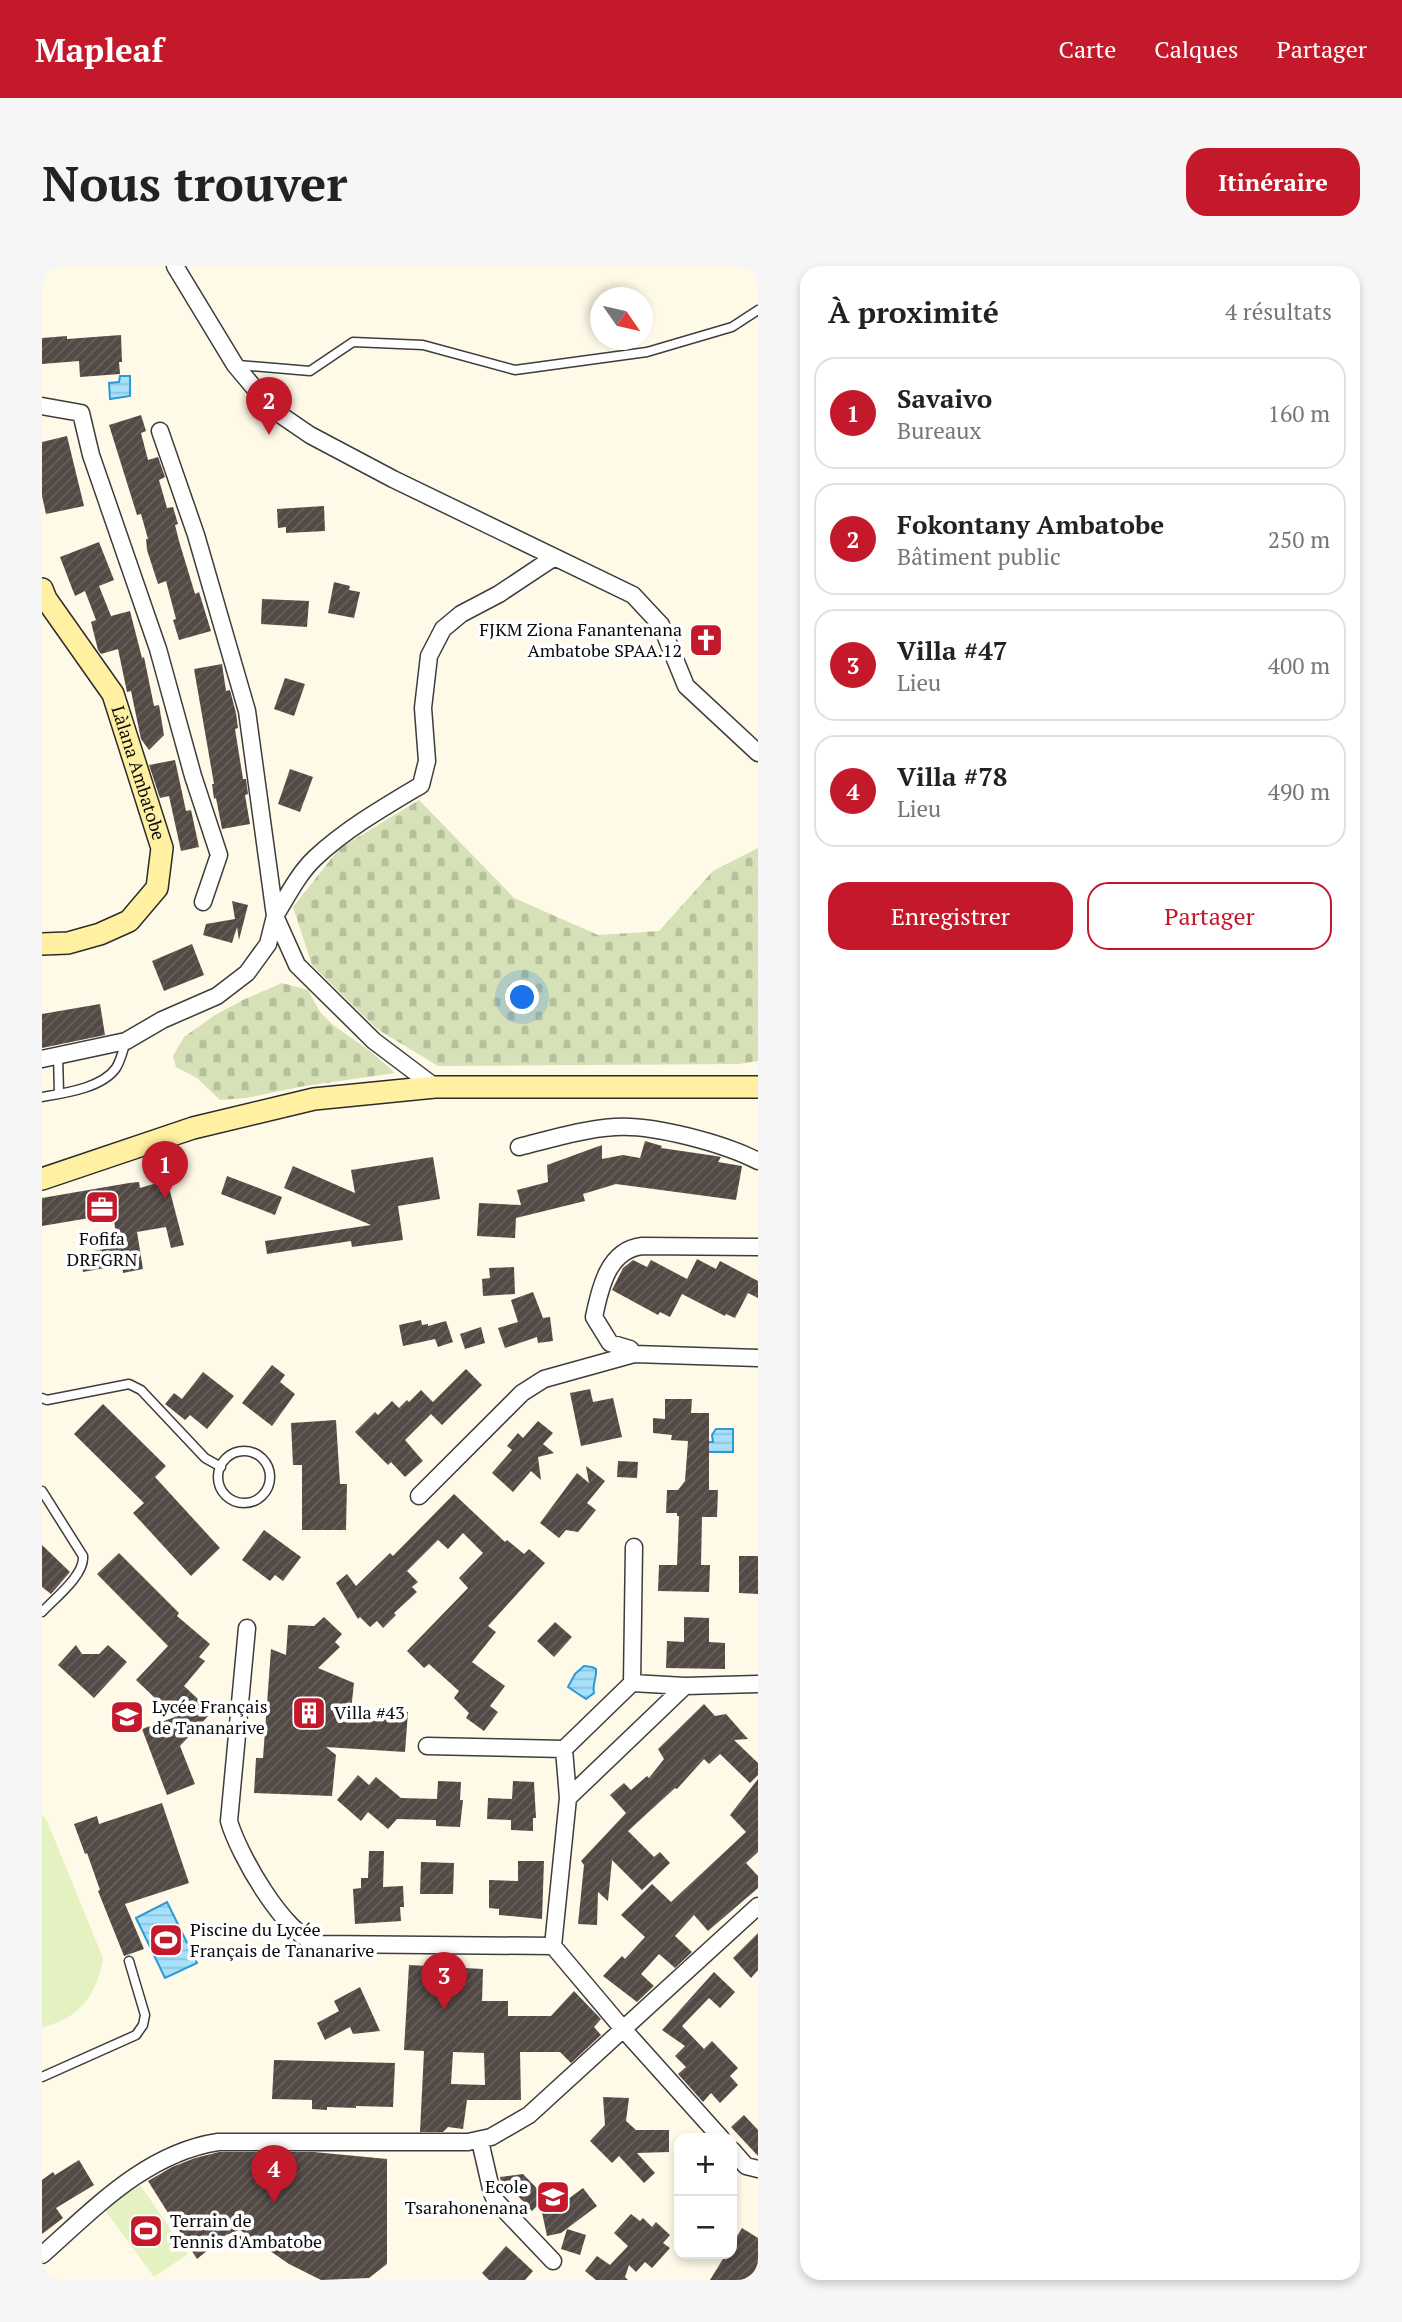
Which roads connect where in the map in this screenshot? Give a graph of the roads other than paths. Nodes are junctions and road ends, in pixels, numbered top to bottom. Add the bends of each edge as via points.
1 (174, 266) edge
2 (758, 310) edge
3 (235, 365) junction
4 (42, 406) edge
5 (160, 431) dead end
6 (554, 558) junction
7 (42, 589) edge
8 (758, 753) edge
9 (203, 902) dead end
10 (275, 916) junction
11 (42, 944) edge
12 (126, 1041) junction
13 (50, 1057) edge
14 (435, 1087) junction
15 (758, 1087) edge
16 (59, 1094) junction
17 (42, 1097) edge
18 (519, 1147) dead end
19 (758, 1161) edge
20 (42, 1179) edge
21 (758, 1247) edge
22 (634, 1354) junction
23 (758, 1358) edge
24 (42, 1398) edge
25 (221, 1467) junction
26 (42, 1491) edge
27 (419, 1496) dead end
28 (634, 1547) dead end
29 (42, 1612) edge
30 (247, 1628) dead end
31 (632, 1683) junction
32 (758, 1684) edge
33 (685, 1686) junction
34 (427, 1746) dead end
35 (564, 1749) junction
36 (568, 1798) junction
37 (758, 1906) edge
38 (554, 1946) junction
39 (129, 1961) dead end
40 (623, 2029) junction
41 (42, 2077) edge
42 (717, 2133) edge
43 (480, 2141) junction
44 (737, 2155) edge
45 (758, 2169) edge
46 (42, 2255) edge
47 (553, 2261) dead end

1 - 3 street
2 - 3 lane via 732,327 647,352 515,370 423,345 353,342 310,371
3 - 6 street via 272,409 310,435
4 - 9 street via 81,413 91,456 159,649 219,855
5 - 10 street via 196,535 247,711
6 - 8 street via 633,595 661,625 686,686
6 - 10 street via 443,629 429,656 423,708 426,761 421,785 372,813 313,859
7 - 11 street, Làlana Ambatobe via 113,694 162,848 157,888 129,921 68,943
10 - 12 street via 268,944 247,973 218,996
10 - 14 street via 297,965 374,1041
12 - 13 street
12 - 16 lane via 114,1070 102,1081
13 - 16 lane
14 - 15 street
14 - 20 street via 314,1099 193,1128
16 - 17 lane
18 - 19 street via 618,1126 724,1146
21 - 22 street via 642,1246 628,1248 615,1259 594,1317 611,1343
22 - 23 street
22 - 27 street via 544,1380 522,1393
24 - 25 lane via 129,1384 141,1390 205,1458
25 - 25 lane via 219,1486 236,1502 252,1502 269,1485 269,1468 252,1452 235,1452
26 - 29 lane via 84,1562
28 - 31 street
30 - 38 street via 229,1821 240,1851 289,1924 318,1944
31 - 33 street
31 - 35 street
32 - 33 street
33 - 36 street
34 - 35 street
35 - 36 street
36 - 38 street
37 - 40 street
38 - 40 street
39 - 41 lane via 145,2015 136,2035
40 - 42 street
40 - 43 street via 530,2115
43 - 46 street via 199,2145 131,2178
43 - 47 street via 495,2200
44 - 45 street

